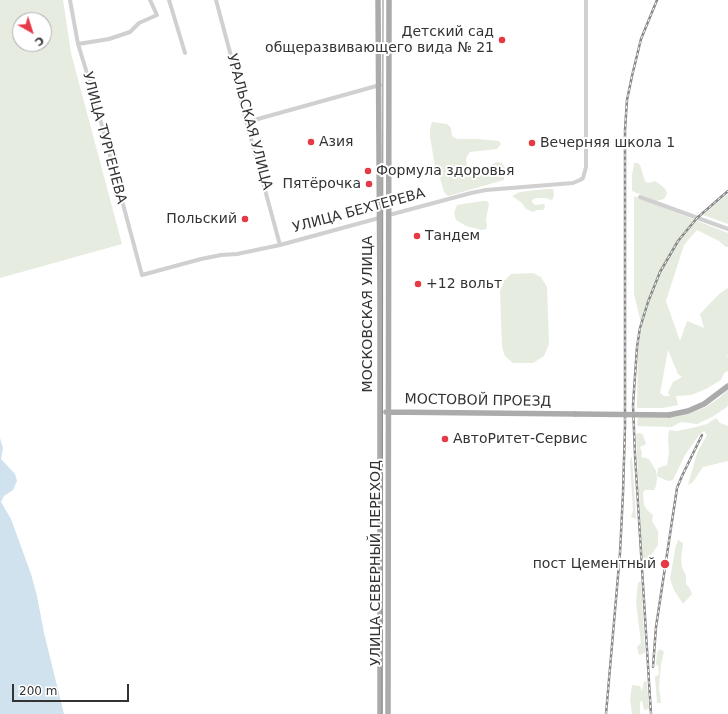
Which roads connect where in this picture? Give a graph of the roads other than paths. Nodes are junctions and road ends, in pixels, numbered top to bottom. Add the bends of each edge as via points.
1 (70, 0) edge
2 (150, 0) edge
3 (169, 0) edge
4 (216, 0) edge
5 (378, 0) edge
6 (389, 0) edge
7 (586, 0) edge
8 (78, 44) junction
9 (185, 53) dead end
10 (380, 85) junction
11 (247, 122) junction
12 (640, 197) dead end
13 (389, 215) junction
14 (379, 218) junction
15 (728, 229) edge
16 (280, 244) junction
17 (142, 275) joint
18 (728, 386) edge
19 (389, 412) junction
20 (380, 413) junction
21 (380, 714) edge
22 (388, 714) edge

1 - 8 street, УЛИЦА ТУРГЕНЕВА
2 - 8 street via 157,15 139,23 130,32 109,39
3 - 9 street
4 - 11 street, УРАЛЬСКАЯ УЛИЦА
5 - 10 main road, МОСКОВСКАЯ УЛИЦА
6 - 13 main road, МОСКОВСКАЯ УЛИЦА
7 - 13 street, УЛИЦА БЕХТЕРЕВА via 586,167 583,178 573,183 486,190
8 - 17 street, УЛИЦА ТУРГЕНЕВА
10 - 11 street
10 - 14 main road, МОСКОВСКАЯ УЛИЦА
11 - 16 street, УРАЛЬСКАЯ УЛИЦА
12 - 15 street
13 - 14 main road, УЛИЦА БЕХТЕРЕВА
13 - 19 main road, МОСКОВСКАЯ УЛИЦА
14 - 16 street, УЛИЦА БЕХТЕРЕВА
14 - 20 main road, МОСКОВСКАЯ УЛИЦА
16 - 17 street, УЛИЦА БЕХТЕРЕВА via 201,259
18 - 19 main road, МОСТОВОЙ ПРОЕЗД, bridge via 704,404 669,415
19 - 20 main road, МОСТОВОЙ ПРОЕЗД
19 - 22 main road, УЛИЦА СЕВЕРНЫЙ ПЕРЕХОД
20 - 21 main road, УЛИЦА СЕВЕРНЫЙ ПЕРЕХОД

